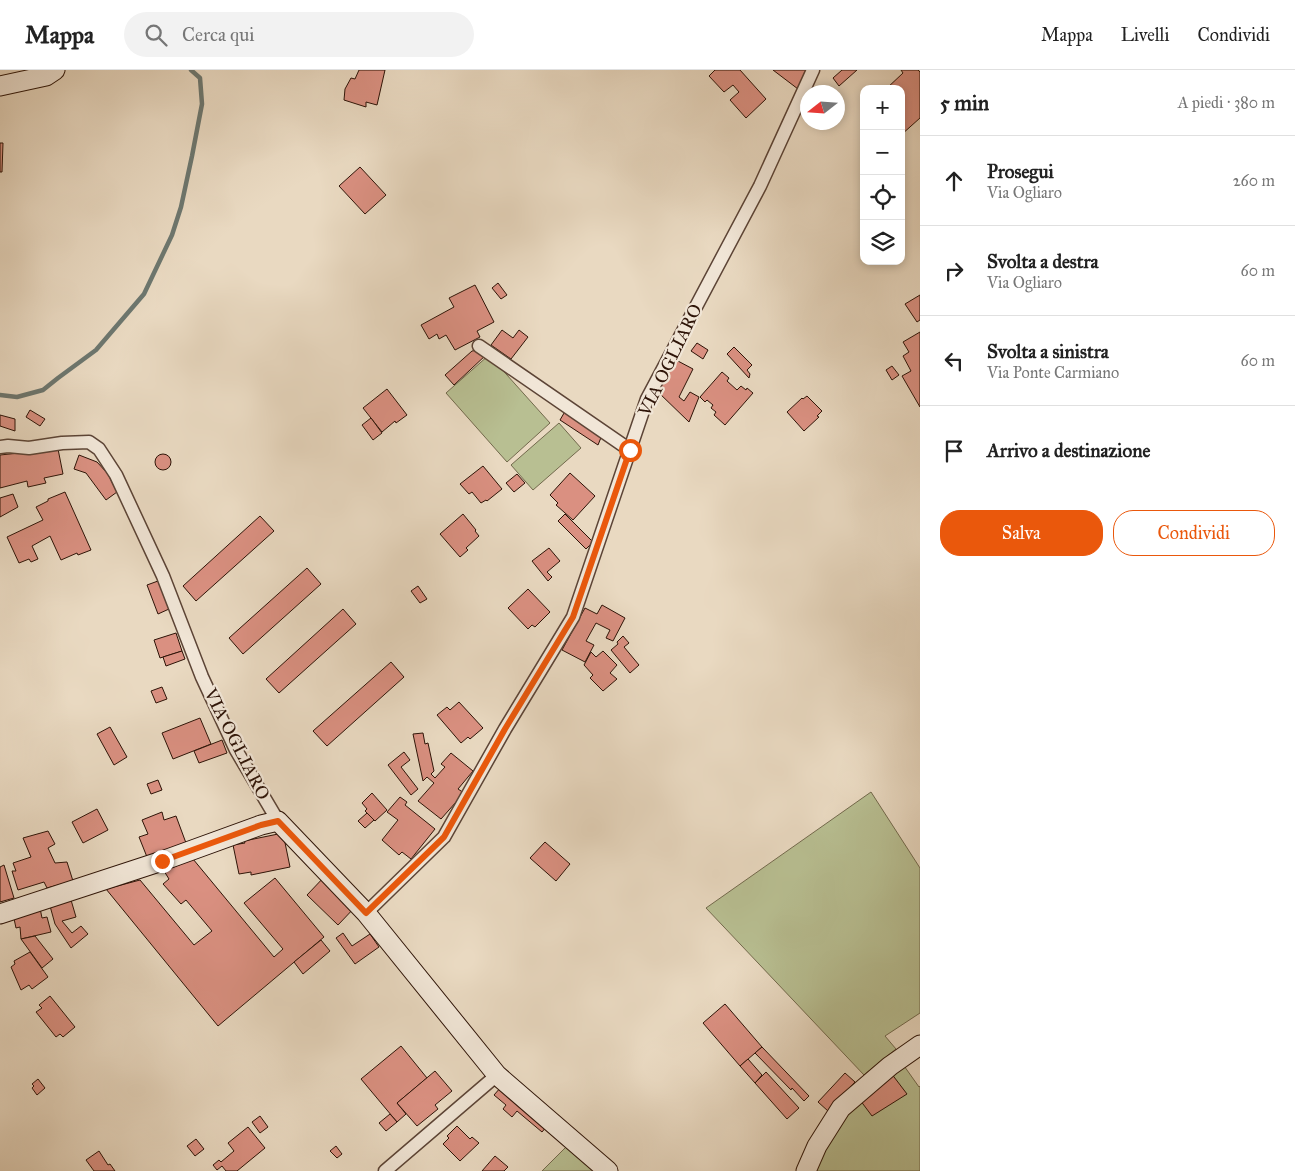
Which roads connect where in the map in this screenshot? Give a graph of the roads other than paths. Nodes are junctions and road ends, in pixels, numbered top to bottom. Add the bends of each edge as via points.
1 (813, 70) edge
2 (51, 73) edge
3 (0, 86) edge
4 (479, 346) dead end
5 (0, 447) edge
6 (630, 450) junction
7 (269, 823) junction
8 (366, 913) junction
9 (0, 914) edge
10 (920, 1045) edge
11 (497, 1075) junction
12 (385, 1171) edge
13 (608, 1171) edge
14 (806, 1171) edge

1 - 6 street, VIA OGLIARO via 760,186 647,399
2 - 3 street
4 - 6 street
5 - 7 street, VIA OGLIARO via 29,448 90,442 99,449 116,475 163,576 202,677
6 - 8 street, VIA OGLIARO via 573,617 444,837
7 - 8 street, VIA OGLIARO
7 - 9 street
8 - 11 street
10 - 14 street via 841,1108 816,1146
11 - 12 street
11 - 13 street

